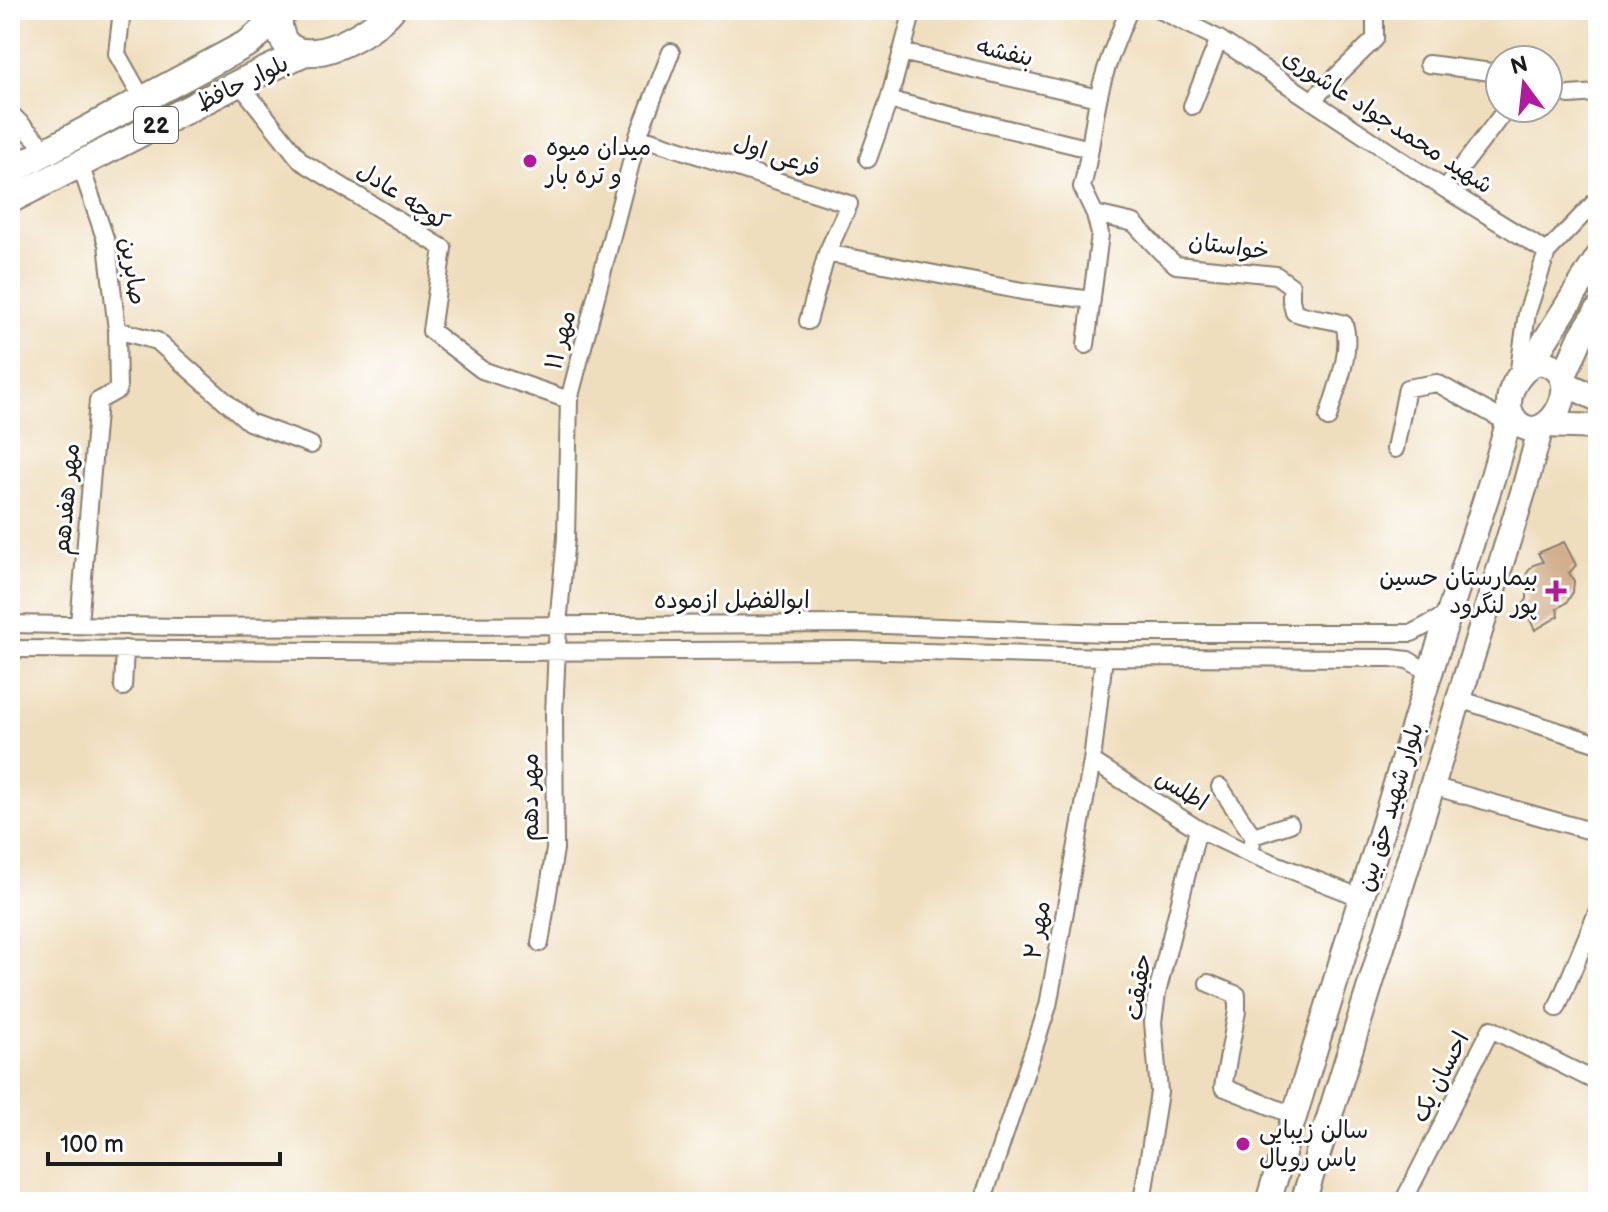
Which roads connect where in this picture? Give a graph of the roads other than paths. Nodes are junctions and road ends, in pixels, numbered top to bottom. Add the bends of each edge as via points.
1 (122, 10) edge
2 (913, 10) edge
3 (1129, 10) edge
4 (1160, 10) edge
5 (1375, 10) edge
6 (391, 11) edge
7 (279, 12) edge
8 (1219, 39) junction
9 (671, 52) dead end
10 (901, 52) junction
11 (303, 53) junction
12 (1428, 64) dead end
13 (1484, 71) edge
14 (239, 83) junction
15 (1598, 93) edge
16 (1569, 95) dead end
17 (1098, 98) junction
18 (143, 100) junction
19 (889, 100) junction
20 (1312, 100) junction
21 (1192, 106) dead end
22 (10, 113) edge
23 (1495, 124) edge
24 (638, 136) junction
25 (1090, 149) junction
26 (48, 151) junction
27 (868, 159) dead end
28 (80, 164) junction
29 (10, 171) edge
30 (1445, 189) junction
31 (1598, 199) edge
32 (10, 200) edge
33 (1095, 214) junction
34 (1547, 252) junction
35 (827, 253) junction
36 (1598, 257) edge
37 (1092, 300) junction
38 (1598, 310) edge
39 (808, 321) dead end
40 (117, 330) junction
41 (1086, 345) dead end
42 (1523, 372) junction
43 (1563, 381) junction
44 (118, 390) joint
45 (1598, 399) edge
46 (569, 400) junction
47 (1328, 418) dead end
48 (1509, 418) junction
49 (1544, 426) junction
50 (1598, 427) edge
51 (311, 445) dead end
52 (1395, 449) dead end
53 (1450, 613) junction
54 (10, 624) edge
55 (79, 624) junction
56 (558, 625) junction
57 (10, 649) edge
58 (125, 649) junction
59 (558, 650) junction
60 (1104, 657) junction
61 (1430, 673) junction
62 (123, 687) dead end
63 (1459, 699) junction
64 (1598, 744) edge
65 (1092, 761) junction
66 (1432, 786) junction
67 (1220, 787) dead end
68 (1290, 824) dead end
69 (1198, 829) junction
70 (1598, 833) edge
71 (1253, 836) junction
72 (1250, 854) junction
73 (1362, 898) junction
74 (1598, 910) edge
75 (540, 943) dead end
76 (1591, 946) edge
77 (1208, 983) dead end
78 (1557, 1008) dead end
79 (1589, 1078) dead end
80 (1295, 1116) junction
81 (982, 1202) edge
82 (1142, 1202) edge
83 (1268, 1202) edge
84 (1303, 1202) edge
85 (1403, 1202) edge

1 - 18 street via 117,54
2 - 10 street
3 - 17 street
4 - 8 street, شهید محمدجواد عاشوری
5 - 20 street via 1375,39
6 - 11 main road, 22 via 350,40
7 - 11 main road, 22 via 278,26 286,43
7 - 18 main road, بلوار حافظ / 22 via 250,42
8 - 20 street, شهید محمدجواد عاشوری
8 - 21 street
9 - 24 street, مهر ۱۱
10 - 17 street, بنفشه
10 - 19 street
11 - 14 main road, بلوار حافظ / 22
12 - 13 street
14 - 28 main road, بلوار حافظ / 22
14 - 46 street, کوچه عادل via 301,161 443,248 431,331 482,370
15 - 16 street
17 - 25 street
18 - 26 main road, بلوار حافظ / 22
19 - 25 street
19 - 27 street
20 - 30 street, شهید محمدجواد عاشوری
22 - 26 street
23 - 30 street
24 - 35 street, فرعی اول via 849,204
24 - 46 street, مهر ۱۱
25 - 33 street via 1082,187
26 - 29 main road, بلوار حافظ / 22
28 - 32 main road, بلوار حافظ / 22
28 - 40 street, صابرین via 107,244
30 - 34 street, شهید محمدجواد عاشوری
31 - 34 street
33 - 37 street via 1100,234
33 - 47 street, خواستان via 1134,223 1176,265 1276,275 1291,286 1294,312 1344,324 1348,334
34 - 42 street via 1527,313
35 - 37 street
35 - 39 street, فرعی اول
36 - 42 main road
37 - 41 street
38 - 43 main road
40 - 44 street, صابرین
40 - 51 street via 157,341 249,422
42 - 43 main road via 1538,362 1549,363
42 - 48 main road via 1512,387
43 - 45 main road
43 - 49 main road via 1561,405
44 - 55 street, مهر هفدهم via 98,401
46 - 56 street, مهر ۱۱
48 - 49 main road via 1525,428
48 - 52 street via 1437,383 1407,388
48 - 53 main road, بلوار شهید حق بین
49 - 50 main road
49 - 63 main road, بلوار شهید حق بین
53 - 56 street, ابوالفضل ازموده via 1412,633
53 - 61 main road, بلوار شهید حق بین
54 - 55 street, ابوالفضل ازموده
55 - 56 street, ابوالفضل ازموده
56 - 59 street, مهر ۱۱
57 - 58 street, ابوالفضل ازموده
58 - 59 street, ابوالفضل ازموده
58 - 62 street
59 - 60 street, ابوالفضل ازموده
59 - 75 street, مهر دهم via 555,849
60 - 61 street, ابوالفضل ازموده via 1391,658 1408,660
60 - 65 street, مهر ۲
61 - 73 main road, بلوار شهید حق بین
63 - 64 street
63 - 66 main road, بلوار شهید حق بین
65 - 69 street, اطلس
65 - 81 street, مهر ۲ via 1048,1006
66 - 70 street
66 - 84 main road, بلوار شهید حق بین
67 - 71 street, اطلس
68 - 71 street
69 - 72 street, اطلس
69 - 82 street, حقیقت via 1157,993 1153,1022 1159,1092
71 - 72 street
72 - 73 street, اطلس
73 - 80 main road, بلوار شهید حق بین
74 - 76 street
76 - 78 street
77 - 80 street via 1237,995 1223,1087
79 - 85 street, احسان یک via 1491,1029
80 - 83 main road, بلوار شهید حق بین

